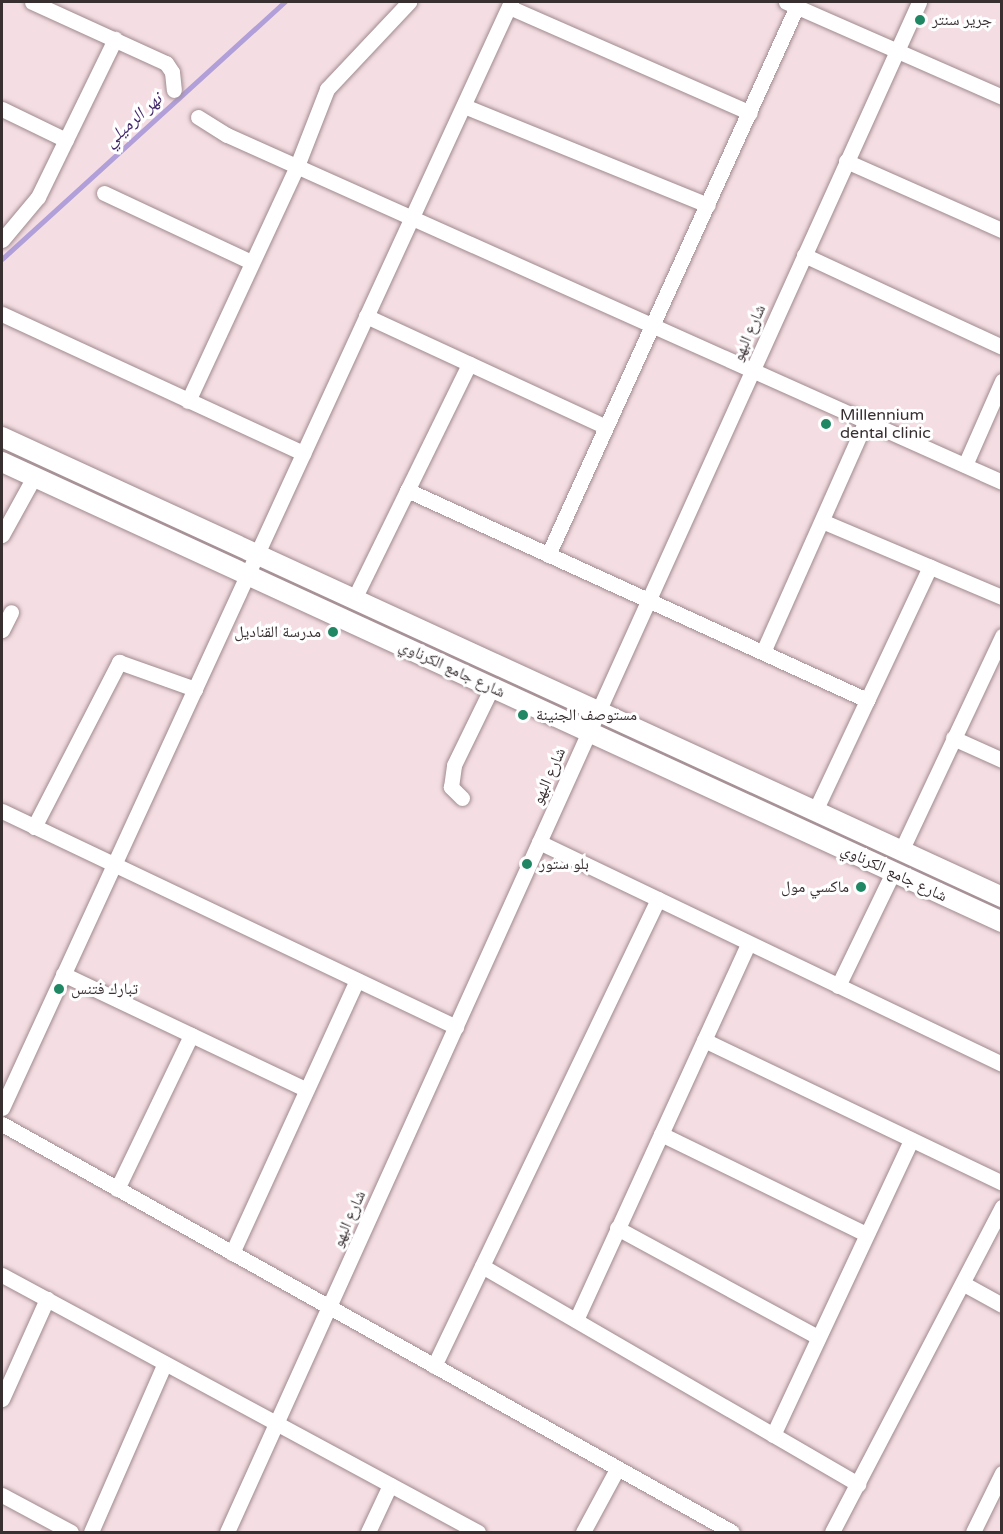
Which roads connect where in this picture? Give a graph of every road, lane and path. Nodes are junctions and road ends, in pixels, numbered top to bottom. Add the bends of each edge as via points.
1 (32, 2) edge
2 (409, 2) edge
3 (919, 2) edge
4 (510, 4) edge
5 (792, 4) edge
6 (115, 39) junction
7 (897, 51) junction
8 (174, 90) dead end
9 (1002, 97) edge
10 (464, 106) junction
11 (2, 109) edge
12 (750, 113) junction
13 (198, 117) dead end
14 (66, 140) junction
15 (846, 161) junction
16 (297, 166) junction
17 (104, 193) dead end
18 (708, 205) junction
19 (412, 218) junction
20 (1002, 230) edge
21 (2, 240) edge
22 (804, 255) junction
23 (251, 262) junction
24 (2, 314) edge
25 (366, 316) junction
26 (653, 326) junction
27 (1002, 347) edge
28 (469, 364) junction
29 (752, 370) junction
30 (1002, 381) edge
31 (188, 401) junction
32 (866, 421) junction
33 (606, 427) junction
34 (2, 437) edge
35 (303, 453) junction
36 (2, 462) edge
37 (964, 465) junction
38 (34, 477) junction
39 (1002, 482) edge
40 (407, 490) junction
41 (822, 521) junction
42 (2, 535) edge
43 (257, 554) junction
44 (548, 555) junction
45 (930, 567) junction
46 (247, 575) junction
47 (1002, 597) edge
48 (354, 599) junction
49 (648, 600) junction
50 (11, 612) dead end
51 (2, 630) edge
52 (1002, 636) edge
53 (763, 652) junction
54 (492, 687) junction
55 (195, 689) junction
56 (867, 700) junction
57 (598, 711) junction
58 (589, 732) junction
59 (953, 738) junction
60 (1002, 760) edge
61 (462, 798) dead end
62 (815, 811) junction
63 (3, 814) edge
64 (34, 827) junction
65 (539, 843) junction
66 (901, 851) junction
67 (113, 867) junction
68 (893, 872) junction
69 (1002, 897) edge
70 (658, 899) junction
71 (1002, 922) edge
72 (748, 944) junction
73 (63, 974) junction
74 (357, 980) junction
75 (838, 986) junction
76 (456, 1027) junction
77 (191, 1035) junction
78 (704, 1040) junction
79 (1002, 1064) edge
80 (305, 1089) junction
81 (2, 1108) edge
82 (2, 1124) edge
83 (661, 1134) junction
84 (911, 1140) junction
85 (1002, 1184) edge
86 (117, 1189) junction
87 (1002, 1207) edge
88 (617, 1228) junction
89 (866, 1234) junction
90 (232, 1253) junction
91 (482, 1266) junction
92 (2, 1275) edge
93 (963, 1284) junction
94 (47, 1299) junction
95 (1002, 1305) edge
96 (330, 1307) junction
97 (576, 1320) junction
98 (818, 1337) junction
99 (165, 1363) junction
100 (434, 1366) junction
101 (2, 1399) edge
102 (276, 1423) junction
103 (773, 1435) junction
104 (617, 1468) junction
105 (1002, 1473) edge
106 (858, 1484) junction
107 (390, 1485) junction
108 (2, 1495) edge
109 (72, 1533) edge
110 (91, 1533) edge
111 (227, 1533) edge
112 (368, 1533) edge
113 (478, 1533) edge
114 (583, 1533) edge
115 (732, 1533) edge
116 (832, 1533) edge
117 (973, 1533) edge

1 - 6 street
2 - 16 street via 327,89
3 - 7 street, شارع البهو
4 - 10 street
4 - 12 street
5 - 7 street
5 - 12 street
6 - 8 street via 166,63 172,72
6 - 14 street
7 - 9 street
7 - 15 street, شارع البهو
10 - 18 street
10 - 19 street
11 - 14 street
12 - 18 street
13 - 16 street
14 - 21 street via 38,197
15 - 20 street
15 - 22 street, شارع البهو
16 - 19 street
16 - 23 street
17 - 23 street
18 - 26 street
19 - 25 street
19 - 26 street
22 - 27 street
22 - 29 street, شارع البهو
23 - 31 street
24 - 31 street
25 - 28 street
25 - 35 street
26 - 29 street
26 - 33 street
28 - 33 street
28 - 40 street
29 - 32 street
29 - 49 street, شارع البهو
30 - 37 street
31 - 35 street
32 - 37 street
32 - 41 street
33 - 44 street
34 - 43 main road, شارع جامع الكرناوي
35 - 43 street
36 - 38 main road, شارع جامع الكرناوي
37 - 39 street
38 - 42 street
38 - 46 main road, شارع جامع الكرناوي
40 - 44 street
40 - 48 street
41 - 45 street
41 - 53 street
43 - 46 street
43 - 48 main road, شارع جامع الكرناوي
44 - 49 street
45 - 47 street
45 - 56 street
46 - 54 main road, شارع جامع الكرناوي
46 - 55 street
48 - 57 main road, شارع جامع الكرناوي
49 - 53 street
49 - 57 street, شارع البهو
50 - 51 street
52 - 59 street
53 - 56 street
54 - 58 main road, شارع جامع الكرناوي
54 - 61 street via 454,765 451,787
55 - 64 street via 119,662
55 - 67 street
56 - 62 street
57 - 58 street, شارع البهو
57 - 62 main road, شارع جامع الكرناوي
58 - 65 street, شارع البهو
58 - 68 main road, شارع جامع الكرناوي
59 - 60 street
59 - 66 street
62 - 66 main road, شارع جامع الكرناوي
63 - 64 street
64 - 67 street
65 - 70 street
65 - 76 street, شارع البهو
66 - 69 main road, شارع جامع الكرناوي
67 - 73 street
67 - 74 street
68 - 71 main road, شارع جامع الكرناوي
68 - 75 street
70 - 72 street
70 - 91 street
72 - 75 street
72 - 78 street
73 - 77 street
73 - 81 street
74 - 76 street
74 - 80 street
75 - 79 street
76 - 96 street, شارع البهو
77 - 80 street
77 - 86 street
78 - 83 street
78 - 84 street
80 - 90 street
82 - 86 street
83 - 88 street
83 - 89 street
84 - 85 street
84 - 89 street
86 - 90 street
87 - 93 street
88 - 97 street
88 - 98 street
89 - 98 street
90 - 96 street
91 - 97 street
91 - 100 street
92 - 94 street
93 - 95 street
93 - 106 street
94 - 99 street
94 - 101 street
96 - 100 street
96 - 102 street, شارع البهو
97 - 103 street
98 - 103 street
99 - 102 street
99 - 110 street
100 - 104 street
102 - 107 street
102 - 111 street, شارع البهو
103 - 106 street
104 - 114 street
104 - 115 street
105 - 117 street
106 - 116 street
107 - 112 street
107 - 113 street
108 - 109 street

